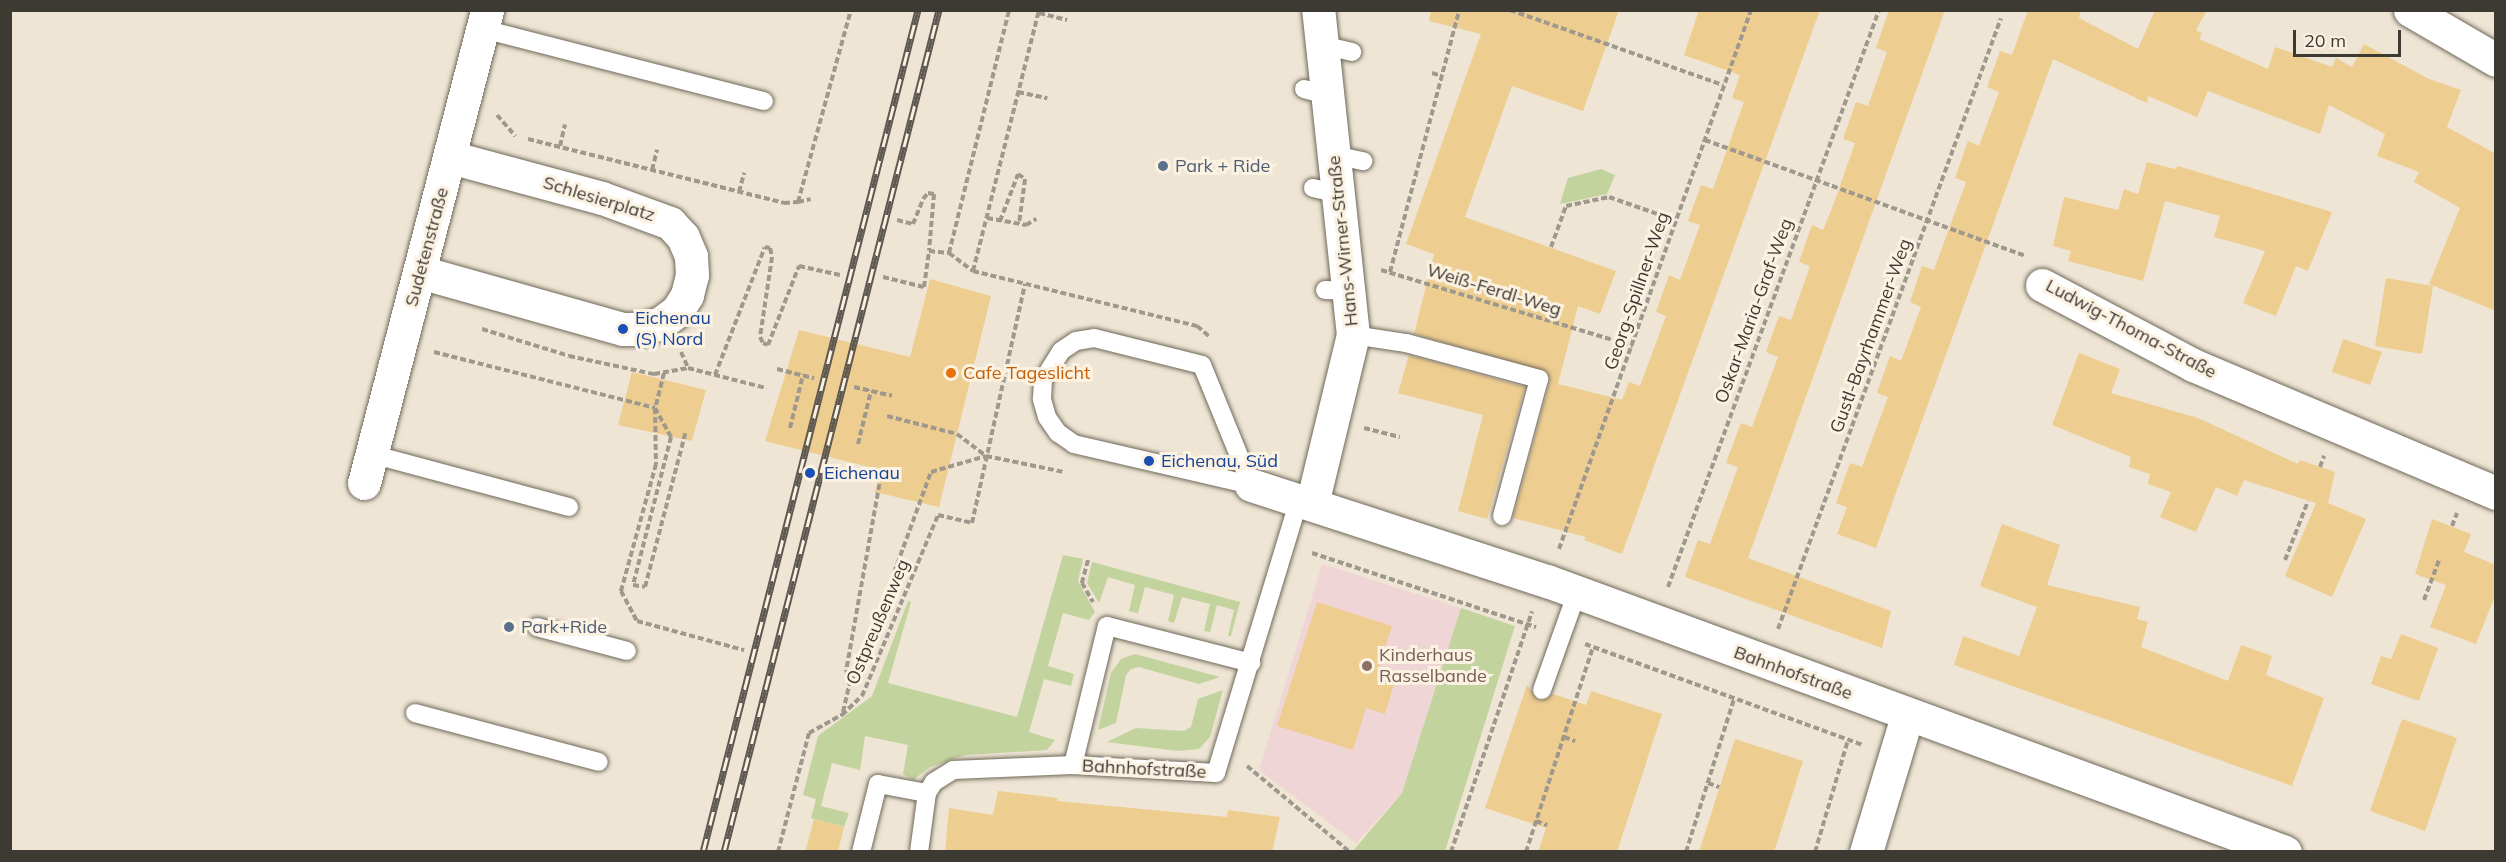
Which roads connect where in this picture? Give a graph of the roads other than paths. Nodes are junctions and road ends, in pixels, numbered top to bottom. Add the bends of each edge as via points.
1 (1318, 10) edge
2 (2410, 10) edge
3 (485, 20) edge
4 (2496, 60) edge
5 (764, 101) dead end
6 (450, 157) junction
7 (420, 272) junction
8 (2042, 285) road end
9 (1353, 335) junction
10 (367, 469) joint
11 (1251, 485) junction
12 (2496, 493) edge
13 (1306, 502) junction
14 (569, 507) dead end
15 (1503, 516) dead end
16 (1562, 586) junction
17 (537, 627) dead end
18 (627, 651) dead end
19 (1251, 663) junction
20 (1542, 690) dead end
21 (415, 713) dead end
22 (1907, 716) junction
23 (599, 762) dead end
24 (1073, 765) junction
25 (927, 794) junction
26 (2252, 846) edge
27 (861, 852) edge
28 (919, 852) edge
29 (1866, 852) edge
30 (2285, 852) edge

1 - 9 street, Hans-Wirner-Straße via 1337,48 1316,92 1348,158 1326,191
2 - 4 street
3 - 5 lane
3 - 6 street, Sudetenstraße
6 - 7 street, Sudetenstraße
6 - 7 street, Schlesierplatz via 661,218 683,237 691,256 690,285 676,311 661,323 623,329
7 - 10 street, Sudetenstraße
8 - 12 street, Ludwig-Thoma-Straße via 2193,365
9 - 13 street, Hans-Wirner-Straße
9 - 15 lane via 1406,342 1539,379
10 - 14 lane
11 - 11 lane, Bahnhofstraße via 1202,365 1094,338 1076,341 1050,364 1043,380 1042,399 1047,417 1058,433 1074,444
11 - 13 street, Bahnhofstraße
13 - 16 street, Bahnhofstraße
13 - 19 lane, Bahnhofstraße via 1286,544
16 - 20 lane via 1562,636
16 - 22 street, Bahnhofstraße
17 - 18 lane
19 - 24 lane, Bahnhofstraße via 1216,773
19 - 24 lane via 1107,626
21 - 23 lane
22 - 26 street, Bahnhofstraße
22 - 29 street
24 - 25 lane, Bahnhofstraße via 953,770 934,782
25 - 27 lane via 878,784
25 - 28 lane
26 - 30 street, Bahnhofstraße

